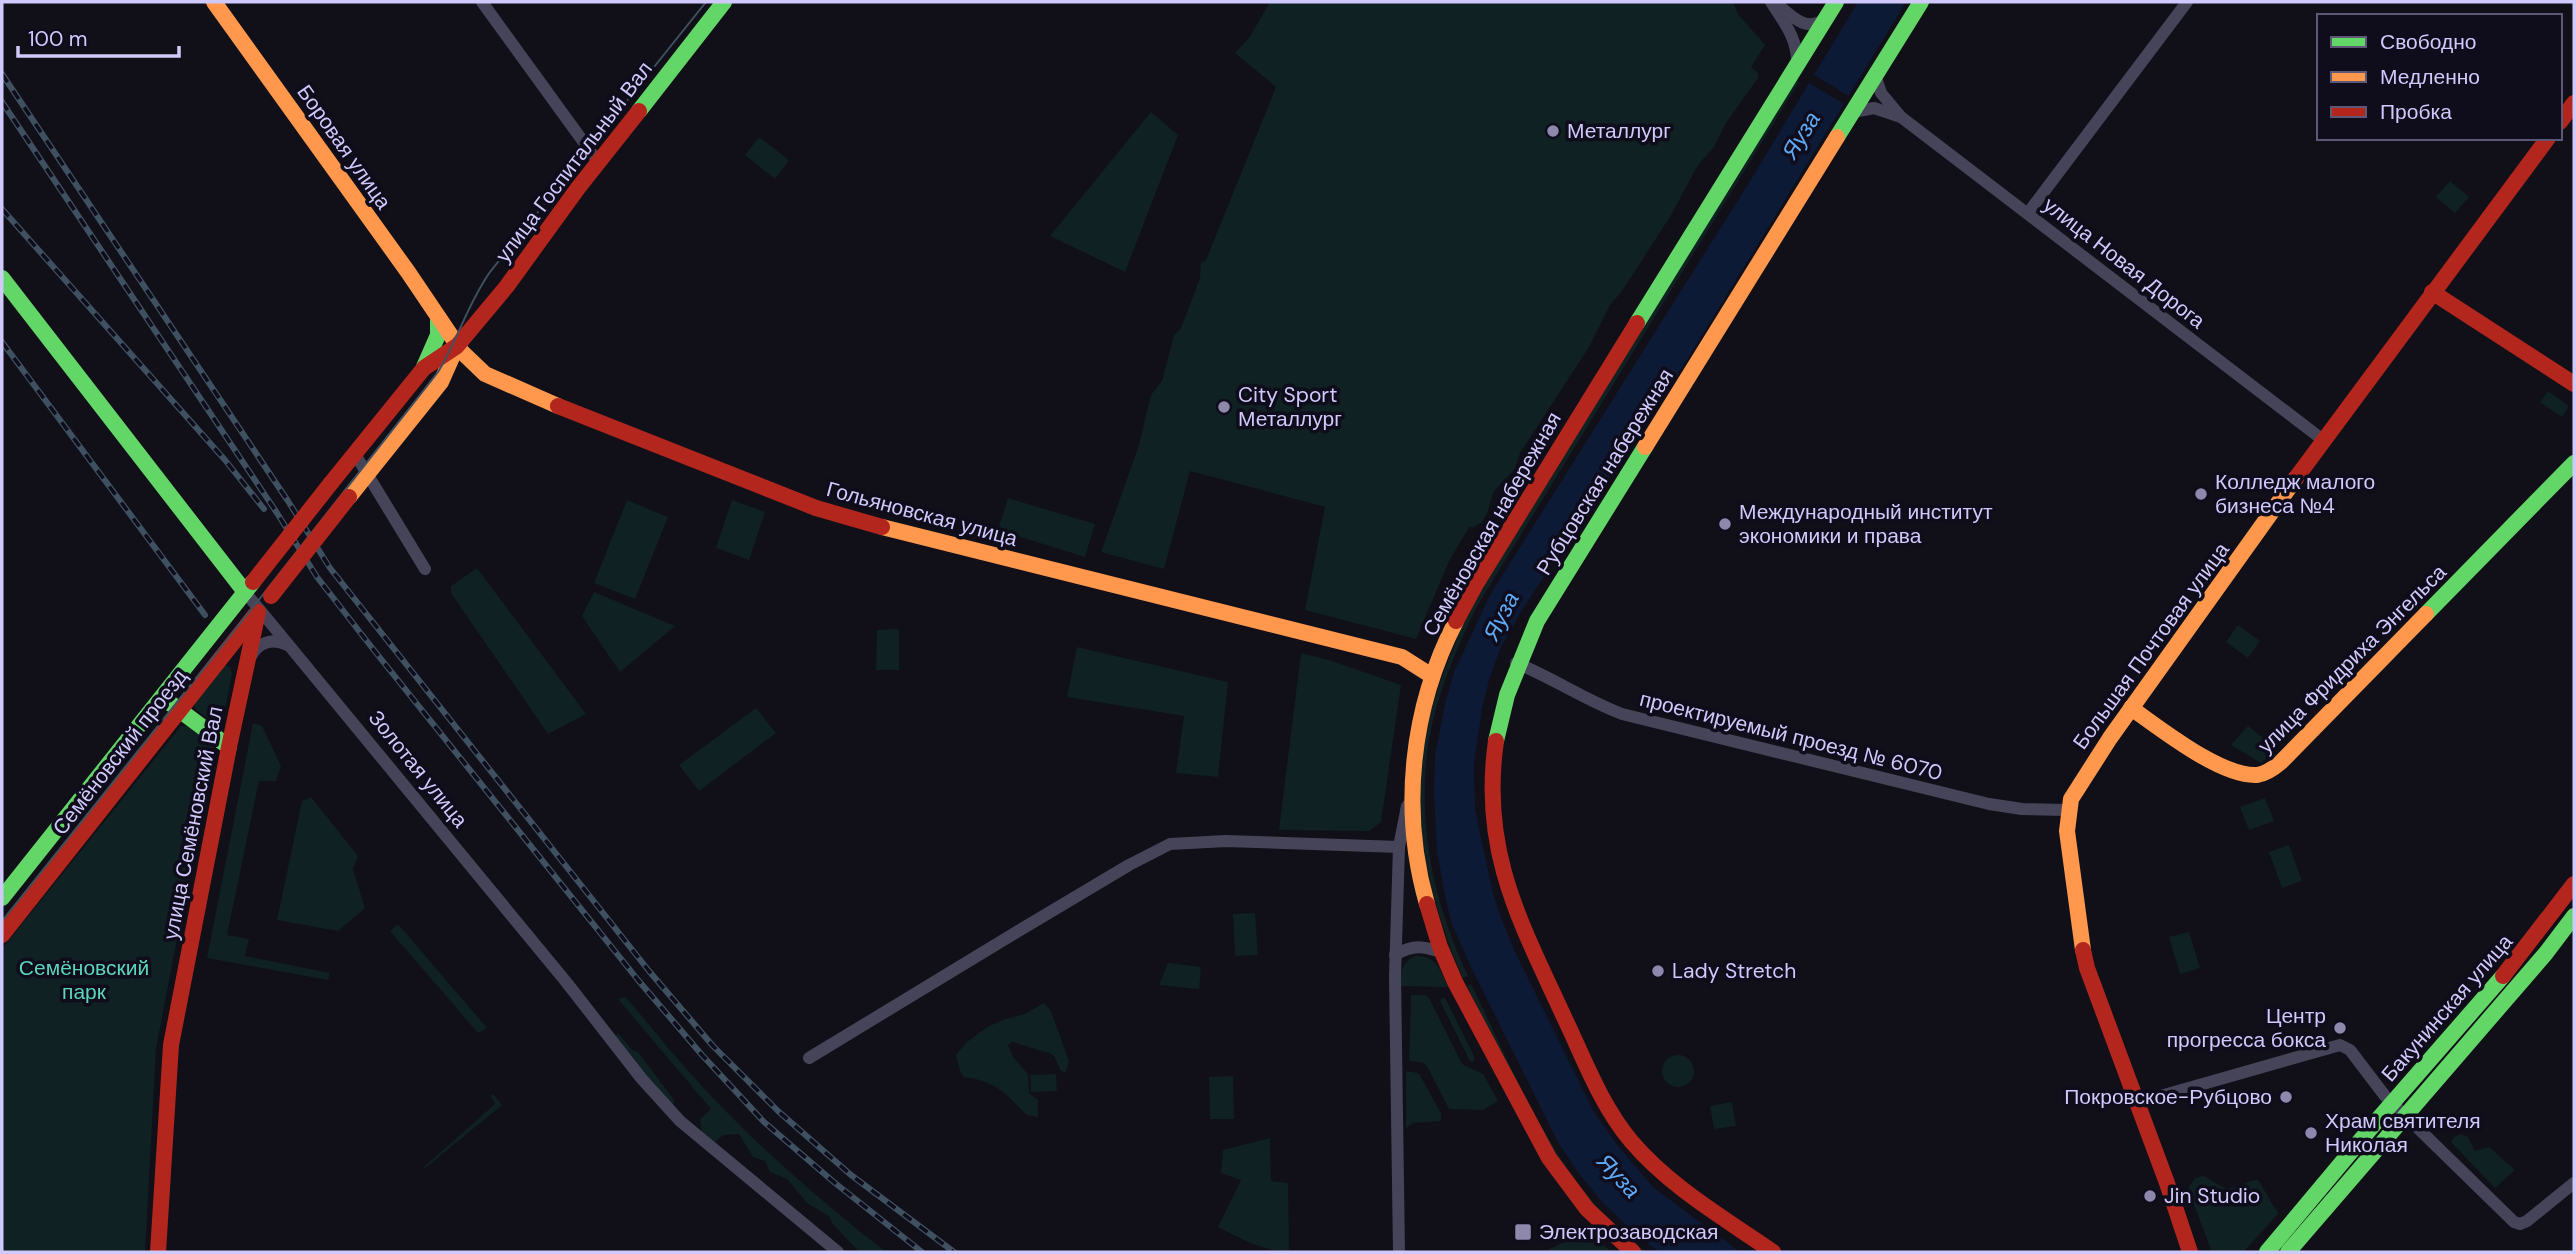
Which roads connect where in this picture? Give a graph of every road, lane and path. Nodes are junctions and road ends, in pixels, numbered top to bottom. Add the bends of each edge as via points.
1 (214, 2) edge
2 (482, 2) edge
3 (724, 2) edge
4 (1772, 2) edge
5 (1836, 2) edge
6 (1921, 2) edge
7 (2187, 2) edge
8 (1824, 20) junction
9 (1797, 64) junction
10 (1875, 75) junction
11 (2574, 103) edge
12 (1853, 112) junction
13 (1901, 117) junction
14 (2562, 119) edge
15 (2546, 140) edge
16 (598, 162) junction
17 (2028, 213) junction
18 (2, 278) edge
19 (2432, 292) junction
20 (438, 317) junction
21 (457, 346) junction
22 (424, 368) junction
23 (2574, 384) edge
24 (2323, 440) junction
25 (355, 454) junction
26 (2574, 463) edge
27 (368, 473) junction
28 (331, 483) joint
29 (425, 569) dead end
30 (249, 587) junction
31 (271, 596) joint
32 (258, 611) junction
33 (290, 647) junction
34 (1440, 653) junction
35 (1402, 657) junction
36 (247, 663) junction
37 (1516, 663) junction
38 (1433, 676) junction
39 (161, 697) junction
40 (2131, 708) junction
41 (180, 710) junction
42 (229, 747) junction
43 (1412, 785) junction
44 (2068, 810) junction
45 (1399, 847) junction
46 (2574, 884) edge
47 (2, 898) edge
48 (2574, 916) edge
49 (2, 935) edge
50 (1443, 953) junction
51 (1395, 955) junction
52 (809, 1058) dead end
53 (2136, 1103) junction
54 (2392, 1104) junction
55 (2406, 1115) junction
56 (2574, 1183) edge
57 (158, 1252) edge
58 (838, 1252) edge
59 (1399, 1252) edge
60 (1633, 1252) edge
61 (1773, 1252) edge
62 (2190, 1252) edge
63 (2267, 1252) edge
64 (2288, 1252) edge

1 - 20 main road, Боровая улица
2 - 16 street
3 - 16 main road, улица Госпитальный Вал
4 - 8 street via 1804,24
4 - 9 street via 1792,35
5 - 8 main road, Семёновская набережная
6 - 10 main road, Рубцовская набережная
7 - 17 street
8 - 9 main road, Семёновская набережная
9 - 34 main road, Семёновская набережная via 1476,584
10 - 12 main road, Рубцовская набережная
10 - 13 street, улица Новая Дорога via 1881,93
11 - 14 main road
12 - 13 street, улица Новая Дорога via 1874,108
12 - 37 main road, Рубцовская набережная via 1537,621
13 - 17 street, улица Новая Дорога
15 - 19 main road, Большая Почтовая улица
16 - 21 main road, улица Госпитальный Вал
17 - 24 street, улица Новая Дорога
18 - 30 main road, Золотая улица
19 - 23 main road
19 - 24 main road, Большая Почтовая улица
20 - 21 main road, Боровая улица
20 - 22 main road via 438,335
21 - 22 main road, улица Госпитальный Вал
21 - 27 main road, улица Госпитальный Вал via 442,382
21 - 35 main road, Гольяновская улица via 472,365 495,378 816,508
22 - 25 main road, улица Госпитальный Вал
24 - 40 main road, Большая Почтовая улица
25 - 27 street
25 - 28 main road, улица Госпитальный Вал
26 - 40 main road, улица Фридриха Энгельса via 2268,772 2253,776 2218,765
27 - 29 street
27 - 31 main road, улица Госпитальный Вал, bridge
28 - 30 main road, Семёновский проезд, bridge
30 - 32 street, Золотая улица
30 - 39 main road, Семёновский проезд
31 - 32 main road, Семёновский проезд
32 - 33 street, Золотая улица
32 - 36 main road, улица Семёновский Вал
32 - 41 main road, Семёновский проезд
33 - 36 street via 275,641 260,645
33 - 58 street, Золотая улица via 641,1079 680,1121
34 - 35 main road, Гольяновская улица
34 - 38 main road, Семёновская набережная
35 - 38 main road, Гольяновская улица
36 - 42 main road, улица Семёновский Вал
37 - 44 street, проектируемый проезд № 6070 via 1634,718 1989,804
37 - 61 main road, Рубцовская набережная via 1500,711 1490,785 1499,856 1517,916 1598,1087 1627,1136 1684,1191
38 - 43 main road, Семёновская набережная
39 - 41 main road
39 - 47 main road, Семёновский проезд
40 - 44 main road, Большая Почтовая улица via 2087,771
41 - 42 main road
41 - 49 main road, Семёновский проезд
42 - 57 main road, улица Семёновский Вал via 171,1045
43 - 45 street
43 - 50 main road, Семёновская набережная via 1413,841
44 - 53 main road, Большая Почтовая улица via 2082,951
45 - 51 street
45 - 52 street via 1226,841 1170,844
46 - 54 main road, Бакунинская улица via 2530,945
48 - 55 main road, Бакунинская улица
50 - 51 street via 1424,946 1408,947
50 - 60 main road, Семёновская набережная via 1555,1166 1586,1208
51 - 59 street
53 - 54 street via 2340,1045 2350,1050
53 - 62 main road, Большая Почтовая улица
54 - 55 street
54 - 63 main road, Бакунинская улица
55 - 56 street via 2517,1223 2527,1221
55 - 64 main road, Бакунинская улица

